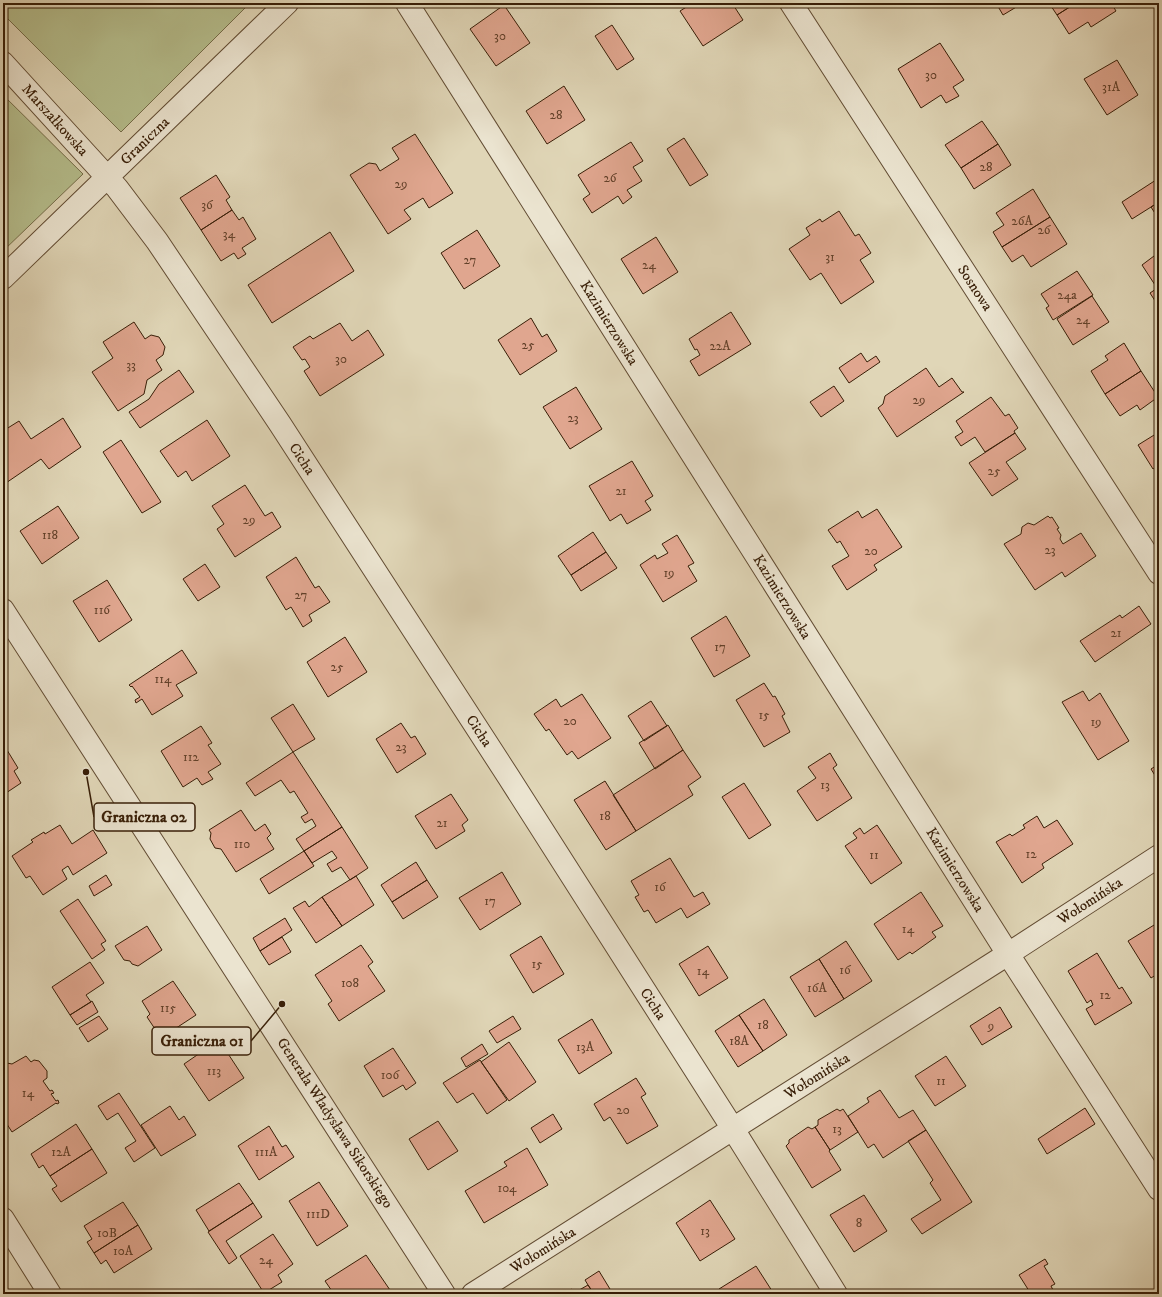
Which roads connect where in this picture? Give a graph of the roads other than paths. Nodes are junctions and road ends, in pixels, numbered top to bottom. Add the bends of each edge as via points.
1 (287, 3) edge
2 (407, 3) edge
3 (792, 3) edge
4 (3, 63) edge
5 (107, 177) junction
6 (3, 278) edge
7 (1159, 573) edge
8 (3, 610) edge
9 (1159, 856) edge
10 (1008, 954) junction
11 (733, 1129) junction
12 (1159, 1189) edge
13 (3, 1219) edge
14 (50, 1294) edge
15 (444, 1294) edge
16 (473, 1294) edge
17 (836, 1294) edge

1 - 5 street, Graniczna
2 - 10 street, Kazimierzowska
3 - 7 street, Sosnowa
4 - 5 street, Marszałkowska
5 - 6 street, Graniczna
5 - 11 street, Cicha via 158,241 275,417
8 - 15 street, Generała Władysława Sikorskiego
9 - 10 street, Wołomińska
10 - 11 street, Wołomińska
10 - 12 street, Kazimierzowska
11 - 16 street, Wołomińska
11 - 17 street, Cicha
13 - 14 street

